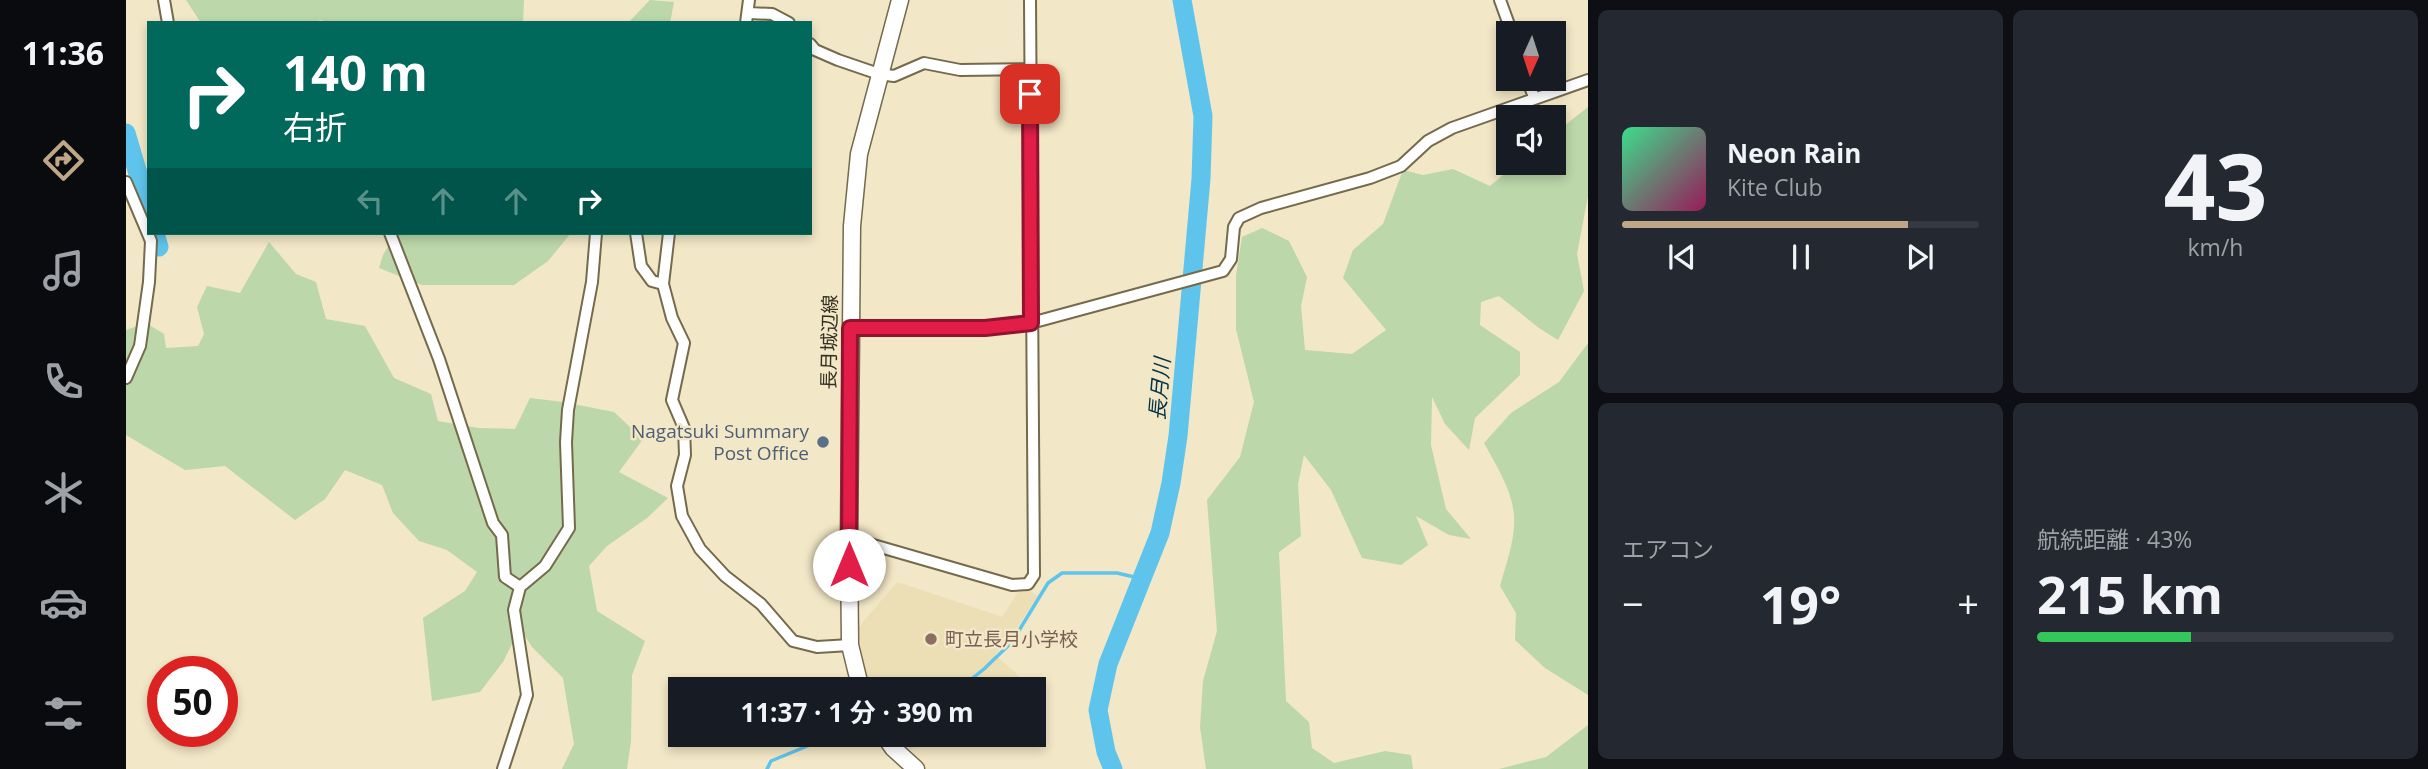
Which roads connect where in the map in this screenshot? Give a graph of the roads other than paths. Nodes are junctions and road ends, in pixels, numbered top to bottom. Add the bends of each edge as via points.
1 (164, 0) edge
2 (749, 0) edge
3 (900, 0) edge
4 (1030, 0) edge
5 (1500, 0) edge
6 (748, 18) edge
7 (168, 21) edge
8 (785, 21) edge
9 (1508, 21) edge
10 (812, 46) edge
11 (1029, 69) junction
12 (879, 74) junction
13 (1588, 80) edge
14 (1532, 91) edge
15 (1534, 97) junction
16 (126, 183) edge
17 (147, 232) edge
18 (148, 235) edge
19 (391, 235) edge
20 (596, 235) edge
21 (636, 235) edge
22 (670, 235) edge
23 (663, 284) junction
24 (1031, 323) junction
25 (850, 328) junction
26 (126, 378) edge
27 (849, 538) junction
28 (520, 587) junction
29 (850, 645) junction
30 (858, 677) edge
31 (893, 747) edge
32 (503, 769) edge
33 (916, 769) edge

1 - 7 street
2 - 6 street
3 - 12 main road, 長月城辺線
4 - 11 street
5 - 9 street
6 - 8 street via 772,14
10 - 12 street
11 - 12 street via 960,69 924,63 894,76
11 - 24 street
12 - 25 main road, 長月城辺線 via 855,181
13 - 15 street
14 - 15 street
15 - 24 street via 1452,128 1428,141 1401,166 1239,218 1231,259 1223,271
16 - 17 street
18 - 26 street via 149,282 140,346
19 - 28 street via 439,359 493,523 502,535 505,577
20 - 28 street via 592,282 568,410 569,528 545,566
21 - 23 street via 641,266 652,281
22 - 23 street
23 - 29 street via 684,344 672,400 684,428 685,455 677,486 682,516 700,549 761,604 793,641 817,647
24 - 25 street via 985,328
24 - 27 street via 1034,575 1028,584 1012,585
25 - 27 main road, 長月城辺線
27 - 29 main road, 長月城辺線
28 - 32 street via 514,610 527,695
29 - 30 main road, 長月城辺線
31 - 33 main road

